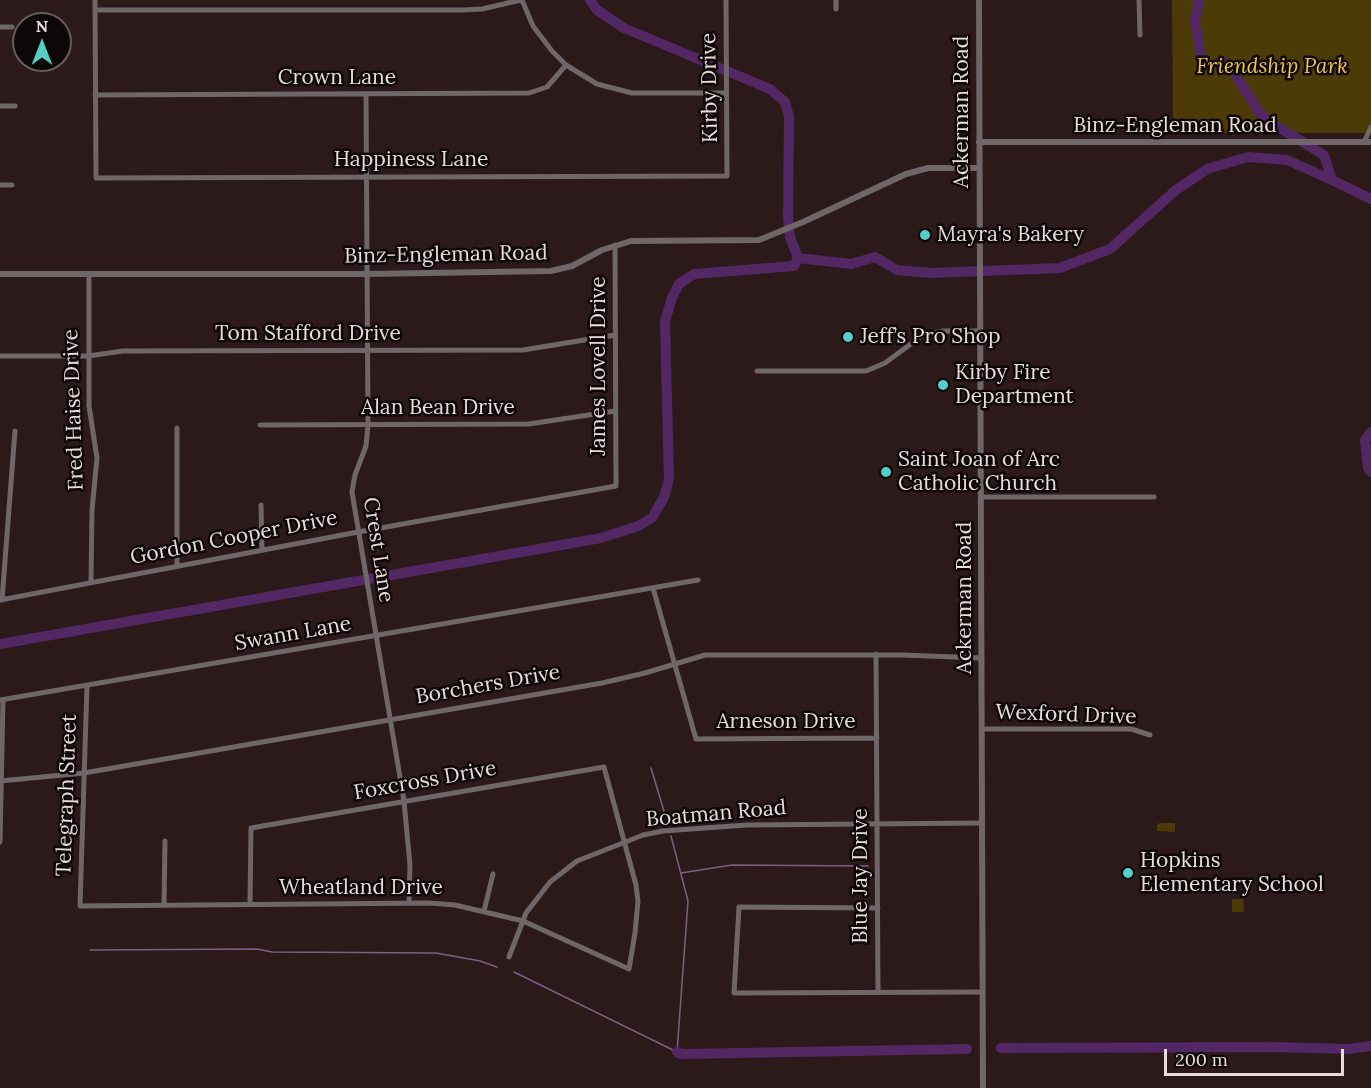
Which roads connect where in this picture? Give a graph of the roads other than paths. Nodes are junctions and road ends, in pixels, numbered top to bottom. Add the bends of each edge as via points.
1 (95, 0) edge
2 (521, 0) edge
3 (726, 0) edge
4 (836, 0) edge
5 (979, 0) edge
6 (1140, 0) edge
7 (836, 9) dead end
8 (95, 10) junction
9 (0, 27) edge
10 (12, 27) dead end
11 (1140, 35) dead end
12 (566, 65) junction
13 (726, 90) junction
14 (366, 94) junction
15 (95, 95) junction
16 (0, 106) edge
17 (15, 106) dead end
18 (1371, 127) edge
19 (979, 142) junction
20 (1367, 142) edge
21 (979, 168) junction
22 (727, 176) joint
23 (367, 177) junction
24 (0, 185) edge
25 (12, 185) dead end
26 (615, 245) junction
27 (0, 274) edge
28 (89, 274) junction
29 (367, 274) junction
30 (980, 331) junction
31 (615, 335) junction
32 (366, 350) junction
33 (0, 356) edge
34 (88, 356) junction
35 (757, 371) dead end
36 (615, 411) junction
37 (368, 424) junction
38 (260, 425) dead end
39 (177, 428) dead end
40 (15, 432) dead end
41 (616, 486) joint
42 (981, 497) junction
43 (1154, 497) dead end
44 (261, 505) dead end
45 (358, 532) junction
46 (262, 550) junction
47 (177, 566) junction
48 (698, 580) dead end
49 (91, 581) junction
50 (653, 588) junction
51 (1, 600) edge
52 (376, 636) junction
53 (876, 654) junction
54 (982, 658) junction
55 (675, 664) junction
56 (87, 686) junction
57 (2, 700) edge
58 (389, 719) junction
59 (982, 729) junction
60 (1150, 735) dead end
61 (877, 738) junction
62 (84, 773) junction
63 (1, 781) edge
64 (404, 801) junction
65 (982, 823) junction
66 (877, 824) junction
67 (165, 841) dead end
68 (0, 842) edge
69 (624, 842) junction
70 (493, 874) dead end
71 (410, 903) junction
72 (250, 904) junction
73 (164, 905) junction
74 (80, 906) joint
75 (878, 908) junction
76 (484, 911) junction
77 (523, 921) junction
78 (509, 957) dead end
79 (878, 992) junction
80 (983, 992) junction
81 (983, 1088) edge

1 - 8 street
2 - 8 street via 463,10
2 - 12 street via 542,40
3 - 13 street, Kirby Drive
4 - 7 street
5 - 19 street, Ackerman Road
6 - 11 street
8 - 15 street
9 - 10 street
12 - 13 street via 597,84 620,91
12 - 14 street, Crown Lane via 547,87 529,93
13 - 22 street, Kirby Drive
14 - 15 street, Crown Lane
14 - 23 street, Crest Lane
15 - 23 street, Happiness Lane via 96,178
16 - 17 street
18 - 20 street
19 - 20 street, Binz-Engleman Road
19 - 21 street, Ackerman Road
21 - 26 street, Binz-Engleman Road via 928,168 906,174 777,234 749,241 647,240
21 - 30 street, Ackerman Road
22 - 23 street, Happiness Lane
23 - 29 street, Crest Lane
24 - 25 street
26 - 29 street, Binz-Engleman Road via 572,266 551,271
26 - 31 street, James Lovell Drive
27 - 28 street, Binz-Engleman Road
28 - 29 street, Binz-Engleman Road
28 - 34 street, Fred Haise Drive
29 - 32 street, Crest Lane
30 - 35 street via 923,335 885,363 866,371
30 - 42 street, Ackerman Road
31 - 32 street, Tom Stafford Drive via 533,350
31 - 36 street, James Lovell Drive
32 - 34 street, Tom Stafford Drive via 123,351
32 - 37 street, Crest Lane
33 - 34 street, Tom Stafford Drive
34 - 49 street, Fred Haise Drive via 89,405 97,458
36 - 37 street, Alan Bean Drive via 529,424
36 - 41 street, James Lovell Drive
37 - 38 street, Alan Bean Drive
37 - 45 street, Crest Lane via 366,446 352,486
39 - 47 street
40 - 51 street
41 - 45 street, Gordon Cooper Drive
42 - 43 street
42 - 54 street, Ackerman Road
44 - 46 street
45 - 46 street, Gordon Cooper Drive
45 - 52 street, Crest Lane
46 - 47 street, Gordon Cooper Drive
47 - 49 street, Gordon Cooper Drive
48 - 50 street, Swann Lane
49 - 51 street, Gordon Cooper Drive
50 - 52 street, Swann Lane
50 - 55 street
52 - 56 street, Swann Lane
52 - 58 street, Crest Lane
53 - 54 street, Borchers Drive
53 - 55 street, Borchers Drive via 705,655
53 - 61 street, Blue Jay Drive
54 - 59 street, Ackerman Road
55 - 58 street, Borchers Drive via 602,683
55 - 61 street, Arneson Drive via 696,739
56 - 57 street, Swann Lane
56 - 62 street, Telegraph Street
57 - 63 street
58 - 62 street, Borchers Drive
58 - 64 street, Crest Lane
59 - 60 street, Wexford Drive via 1131,729
59 - 65 street, Ackerman Road
61 - 66 street, Blue Jay Drive
62 - 63 street, Borchers Drive
62 - 74 street, Telegraph Street
63 - 68 street
64 - 69 street, Foxcross Drive via 604,767
64 - 71 street, Crest Lane
64 - 72 street, Foxcross Drive via 251,828
65 - 66 street, Boatman Road
65 - 80 street, Ackerman Road
66 - 69 street, Boatman Road via 717,826 653,832
66 - 75 street, Blue Jay Drive
67 - 73 street
69 - 77 street, Boatman Road via 564,869 538,896
69 - 77 street, Wheatland Drive via 638,894 629,969
70 - 76 street
71 - 72 street, Wheatland Drive
71 - 76 street, Wheatland Drive
72 - 73 street, Wheatland Drive
73 - 74 street, Wheatland Drive
75 - 79 street, Blue Jay Drive
75 - 79 street via 739,907 734,993
76 - 77 street, Wheatland Drive
77 - 78 street, Boatman Road
79 - 80 street
80 - 81 street, Ackerman Road

